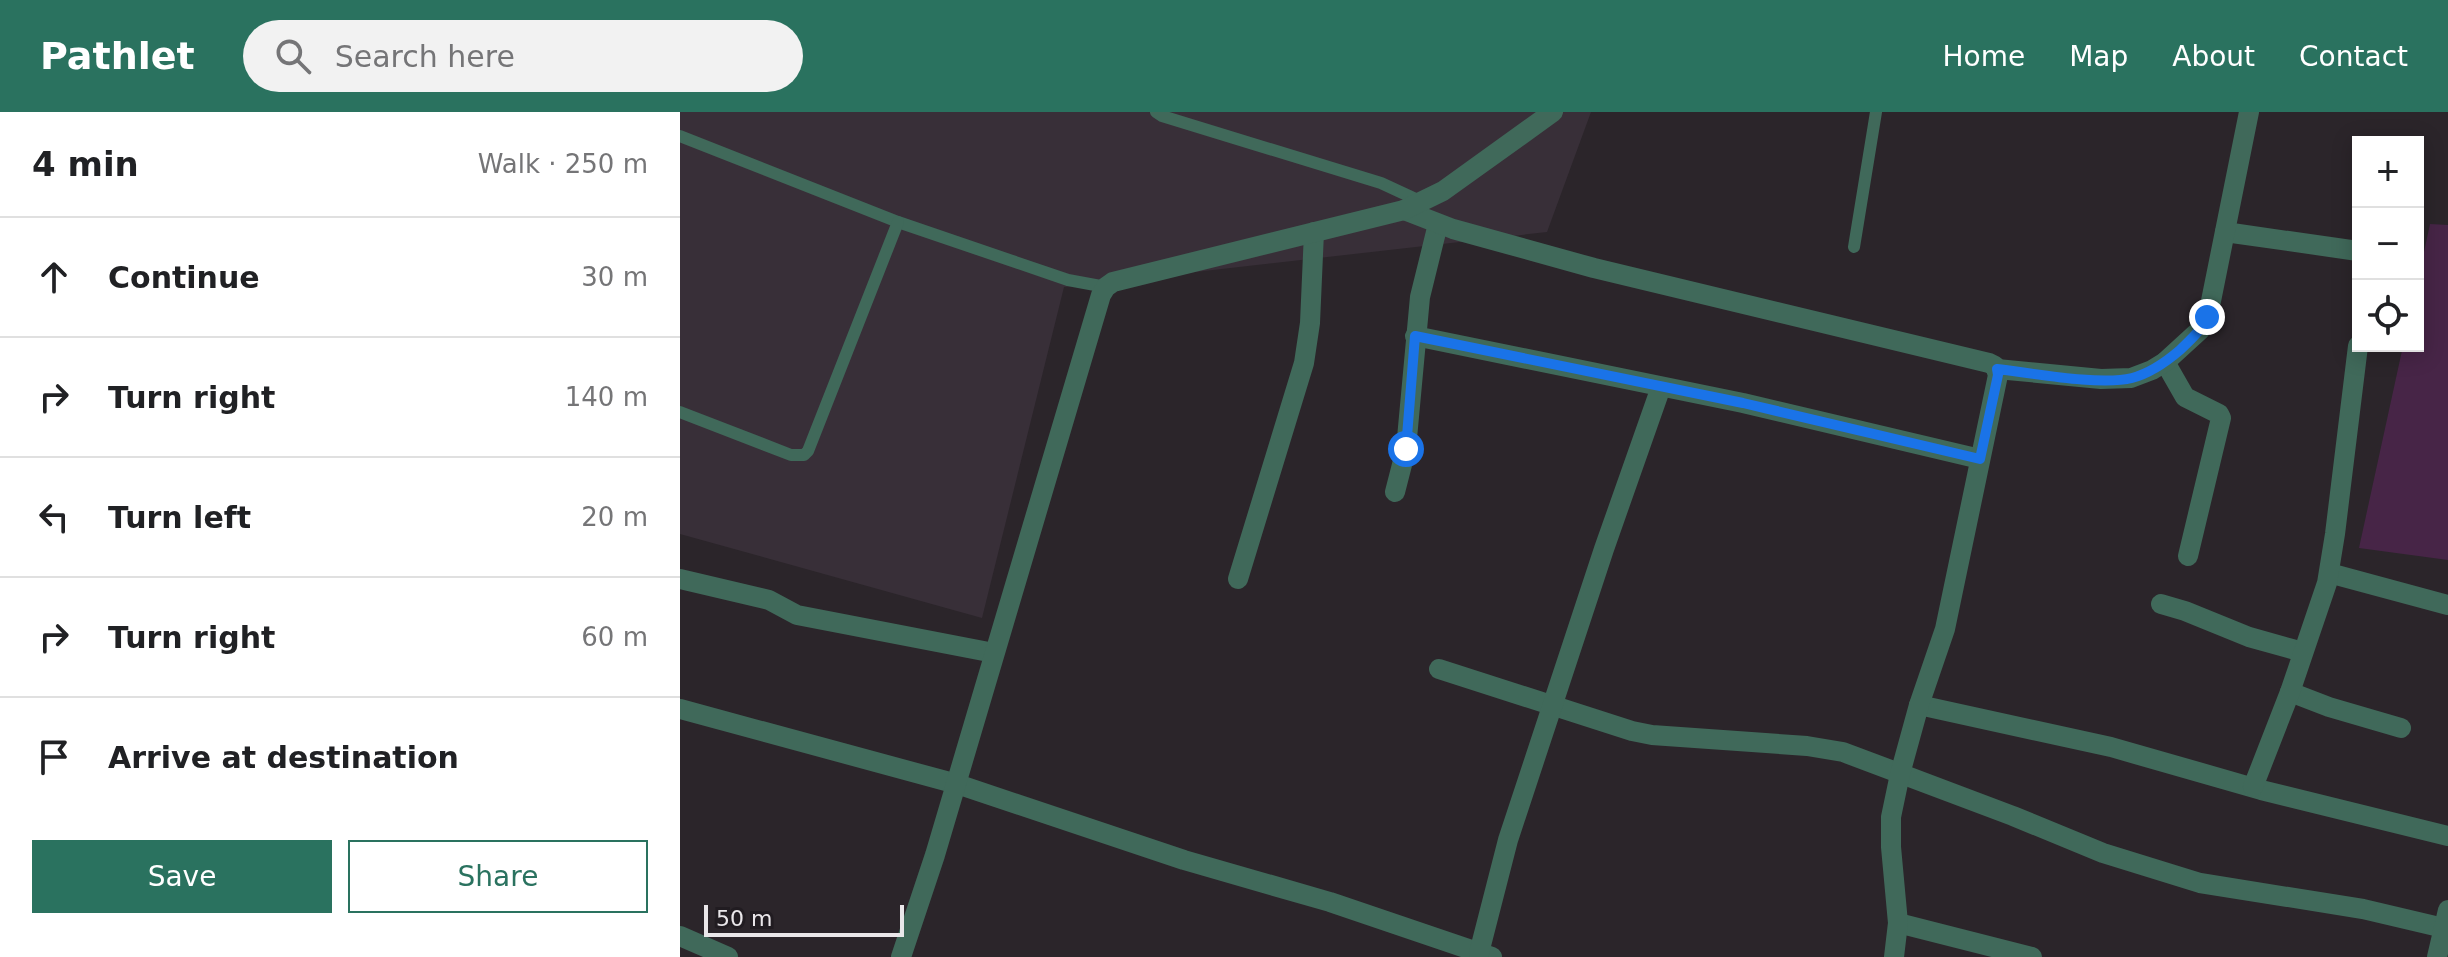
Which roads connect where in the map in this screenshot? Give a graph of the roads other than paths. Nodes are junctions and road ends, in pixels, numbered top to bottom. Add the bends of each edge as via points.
1 (1156, 112) edge
2 (1553, 112) edge
3 (1876, 112) edge
4 (2249, 112) edge
5 (680, 136) edge
6 (1413, 206) junction
7 (898, 222) junction
8 (1438, 224) junction
9 (1314, 232) junction
10 (2225, 232) junction
11 (1854, 247) dead end
12 (2352, 250) edge
13 (1106, 287) junction
14 (1415, 336) junction
15 (2357, 352) edge
16 (2165, 362) junction
17 (1997, 369) junction
18 (1661, 387) junction
19 (680, 412) edge
20 (1980, 459) junction
21 (1395, 492) dead end
22 (2188, 556) dead end
23 (2329, 573) junction
24 (680, 579) edge
25 (1238, 579) dead end
26 (2161, 604) dead end
27 (2448, 605) edge
28 (2303, 652) junction
29 (994, 653) junction
30 (1439, 669) dead end
31 (2290, 692) junction
32 (1554, 705) junction
33 (1919, 705) junction
34 (680, 709) edge
35 (2401, 728) dead end
36 (1900, 774) junction
37 (957, 784) junction
38 (2253, 787) junction
39 (2448, 836) edge
40 (2447, 922) edge
41 (1898, 923) junction
42 (680, 936) edge
43 (1485, 955) edge
44 (728, 957) edge
45 (901, 957) edge
46 (1894, 957) edge
47 (2032, 957) edge
48 (2437, 957) edge

1 - 6 lane via 1381,183
2 - 6 street via 1467,175
3 - 11 lane
4 - 10 street
5 - 7 lane
6 - 8 street
6 - 9 street
7 - 13 lane via 1068,280
7 - 19 lane via 804,455 791,455
8 - 14 street
8 - 17 street
9 - 13 street
9 - 25 street via 1304,363
10 - 12 street
10 - 16 street via 2204,323
13 - 29 street
14 - 18 street
14 - 21 street via 1406,449
15 - 23 street
16 - 17 street via 2118,380
16 - 22 street via 2185,397 2221,418
17 - 20 street
18 - 20 street
18 - 32 street
20 - 33 street via 1945,629
23 - 27 street
23 - 28 street
24 - 29 street via 769,600 797,615
26 - 28 street
28 - 31 street
29 - 37 street
30 - 32 street
31 - 35 street
31 - 38 street
32 - 36 street via 1652,735 1826,749
32 - 43 street via 1499,870
33 - 36 street
33 - 38 street via 2111,747
34 - 37 street
36 - 40 street via 2103,853 2200,883
36 - 41 street via 1891,817
37 - 43 street
37 - 45 street
38 - 39 street
40 - 48 street
41 - 46 street
41 - 47 street
42 - 44 street

